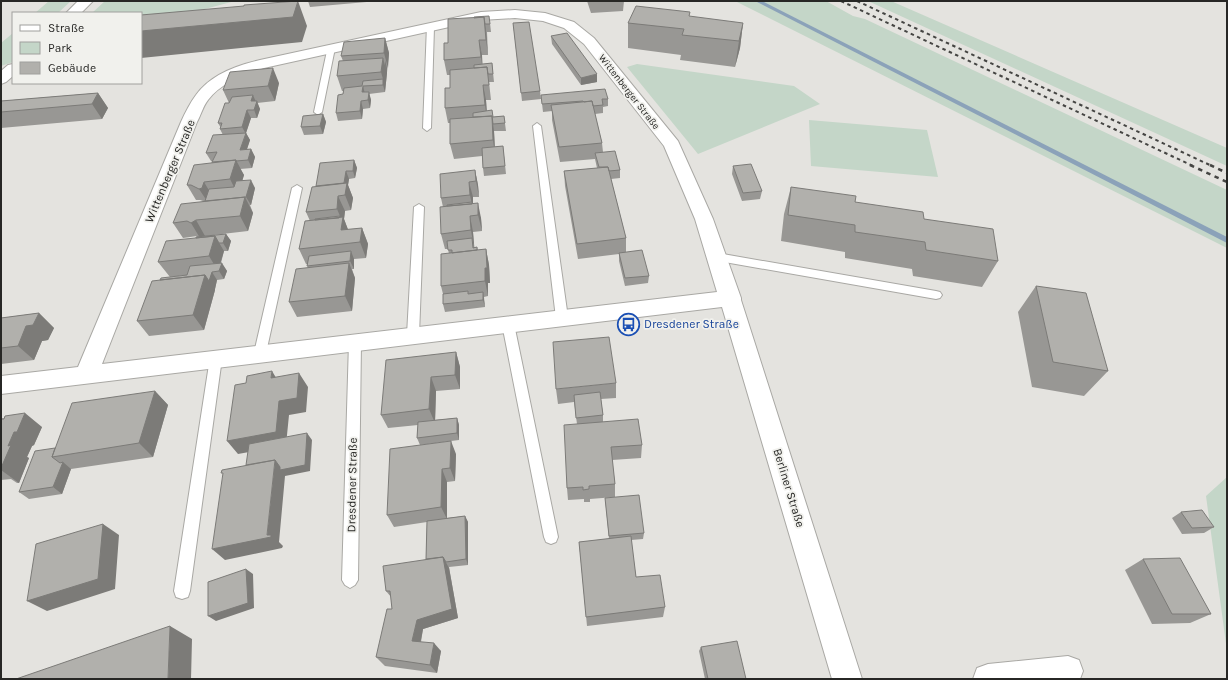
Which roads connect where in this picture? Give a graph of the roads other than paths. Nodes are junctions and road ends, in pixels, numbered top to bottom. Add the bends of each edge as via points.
1 (86, 1) edge
2 (74, 12) edge
3 (430, 27) junction
4 (331, 48) junction
5 (318, 112) dead end
6 (537, 126) dead end
7 (427, 128) dead end
8 (297, 188) dead end
9 (419, 207) dead end
10 (718, 257) junction
11 (936, 295) dead end
12 (731, 298) junction
13 (562, 318) junction
14 (508, 324) junction
15 (413, 335) junction
16 (355, 342) junction
17 (260, 353) junction
18 (216, 358) junction
19 (86, 375) junction
20 (1, 385) edge
21 (551, 537) dead end
22 (350, 580) dead end
23 (182, 591) dead end
24 (1069, 675) edge
25 (847, 679) edge
26 (988, 679) edge

1 - 2 street
3 - 4 street, Wittenberger Straße
3 - 7 lane
3 - 10 street, Wittenberger Straße via 481,16 515,14 544,17 569,25 589,41 672,146
4 - 5 lane
4 - 19 street, Wittenberger Straße via 260,64 212,87 203,96 189,122
6 - 13 lane
8 - 17 lane
9 - 15 lane
10 - 11 lane
10 - 12 street, Wittenberger Straße
12 - 13 street
12 - 25 street, Berliner Straße
13 - 14 street
14 - 15 street
14 - 21 lane
15 - 16 street
16 - 17 street
16 - 22 lane, Dresdener Straße
17 - 18 street
18 - 19 street
18 - 23 lane
19 - 20 street
24 - 26 street

